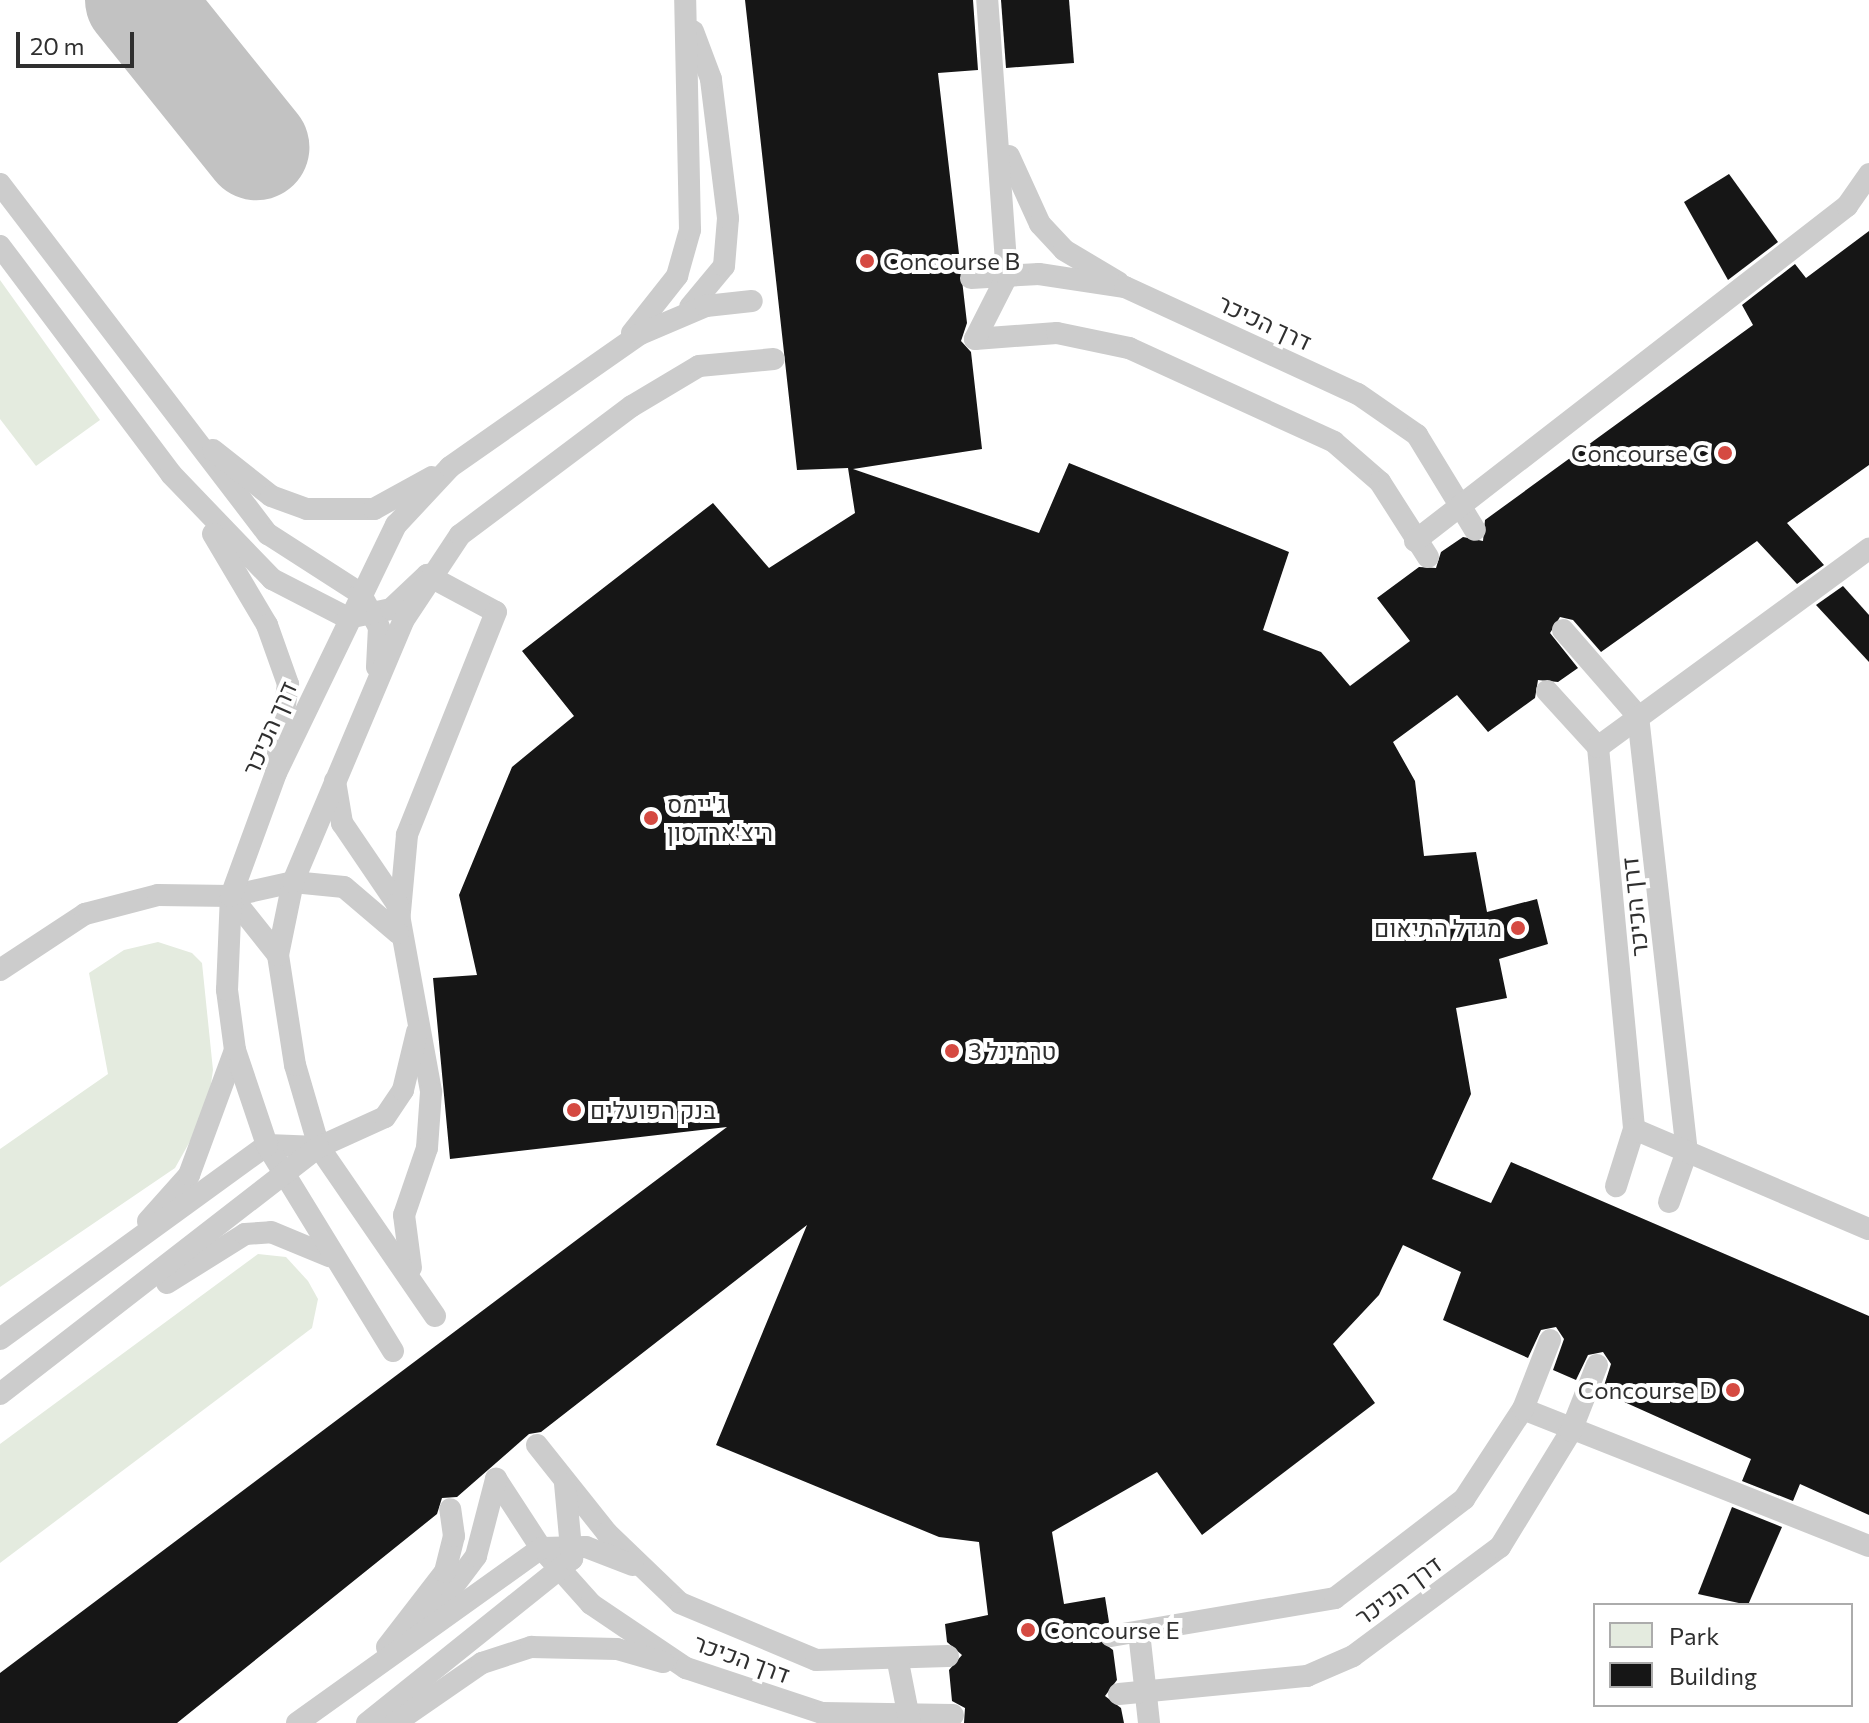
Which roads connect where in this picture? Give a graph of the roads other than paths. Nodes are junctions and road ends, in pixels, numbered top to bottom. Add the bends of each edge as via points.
1 (987, 0) edge
2 (686, 8) edge
3 (999, 120) junction
4 (1869, 174) edge
5 (0, 184) edge
6 (0, 246) edge
7 (1007, 276) junction
8 (971, 278) dead end
9 (1125, 287) junction
10 (752, 301) dead end
11 (674, 320) junction
12 (774, 359) dead end
13 (598, 364) junction
14 (182, 424) junction
15 (450, 467) junction
16 (194, 502) junction
17 (1459, 512) junction
18 (1475, 530) dead end
19 (1869, 549) edge
20 (427, 575) junction
21 (360, 593) junction
22 (373, 617) junction
23 (348, 618) junction
24 (1563, 630) dead end
25 (1547, 691) dead end
26 (365, 710) junction
27 (1638, 716) junction
28 (1598, 747) junction
29 (276, 773) junction
30 (335, 779) junction
31 (293, 882) junction
32 (231, 896) junction
33 (398, 933) junction
34 (278, 955) junction
35 (0, 970) edge
36 (417, 1032) junction
37 (235, 1050) junction
38 (1634, 1129) junction
39 (267, 1145) junction
40 (319, 1147) junction
41 (1687, 1151) junction
42 (282, 1178) junction
43 (1616, 1186) dead end
44 (1669, 1202) dead end
45 (1869, 1229) edge
46 (332, 1257) junction
47 (107, 1262) junction
48 (414, 1280) junction
49 (435, 1316) dead end
50 (0, 1339) edge
51 (1550, 1340) dead end
52 (393, 1351) dead end
53 (1597, 1365) dead end
54 (5, 1391) edge
55 (1523, 1409) junction
56 (1571, 1431) junction
57 (537, 1445) dead end
58 (564, 1483) junction
59 (450, 1509) dead end
60 (575, 1546) junction
61 (1869, 1546) edge
62 (541, 1548) junction
63 (560, 1570) junction
64 (645, 1570) junction
65 (1139, 1632) junction
66 (1111, 1636) dead end
67 (948, 1656) dead end
68 (898, 1662) junction
69 (686, 1668) junction
70 (357, 1679) junction
71 (752, 1691) junction
72 (1143, 1692) junction
73 (1119, 1694) dead end
74 (953, 1715) dead end
75 (910, 1721) edge
76 (297, 1723) edge
77 (367, 1723) edge
78 (395, 1723) edge
79 (809, 1723) edge
80 (1149, 1723) edge

1 - 3 lane
2 - 11 lane via 711,79 728,218 717,278
2 - 13 lane via 690,230 677,276 653,313
3 - 7 lane
3 - 9 lane via 1018,186 1040,224 1064,250
4 - 17 lane via 1847,206
5 - 14 lane
6 - 16 lane
7 - 8 lane, דרך הכיכר
7 - 9 lane, דרך הכיכר
7 - 17 lane via 975,339 1057,333 1143,354 1334,442 1380,482 1422,549
9 - 17 lane, דרך הכיכר via 1358,394 1417,435
10 - 11 lane, דרך הכיכר via 706,306
11 - 13 lane, דרך הכיכר
12 - 20 lane via 699,366 632,406 460,535
13 - 15 lane, דרך הכיכר
14 - 15 lane via 271,496 307,509 374,509
14 - 21 lane via 268,534
15 - 21 lane, דרך הכיכר via 396,525
16 - 23 lane via 272,579
16 - 29 lane via 267,625 288,684
17 - 18 lane, דרך הכיכר
19 - 27 lane
20 - 22 lane
20 - 26 lane
20 - 33 lane via 496,612 407,835
21 - 22 lane
21 - 23 lane, דרך הכיכר
22 - 23 lane
22 - 26 lane via 381,653
23 - 29 lane, דרך הכיכר
24 - 27 lane
25 - 28 lane
26 - 30 lane
27 - 28 lane
27 - 41 lane, דרך הכיכר
28 - 38 lane, דרך הכיכר
29 - 32 lane, דרך הכיכר
30 - 31 lane
30 - 33 lane via 342,823 391,889
31 - 32 lane
31 - 33 lane via 344,887
31 - 34 lane
32 - 34 lane
32 - 35 lane via 158,895 85,914
32 - 37 lane, דרך הכיכר via 227,990
33 - 36 lane
34 - 40 lane via 295,1065
36 - 40 lane via 403,1090 385,1117
36 - 48 lane via 431,1092 427,1148 404,1215
37 - 39 lane, דרך הכיכר
37 - 47 lane via 189,1175
38 - 41 lane
38 - 43 lane, דרך הכיכר
39 - 40 lane
39 - 42 lane, דרך הכיכר
39 - 47 lane
40 - 42 lane
40 - 48 lane
41 - 44 lane, דרך הכיכר
41 - 45 lane
42 - 46 lane, דרך הכיכר
42 - 54 lane
46 - 52 lane, דרך הכיכר
46 - 54 lane via 282,1234 245,1234
47 - 50 lane
48 - 49 lane
51 - 55 lane, דרך הכיכר
53 - 56 lane, דרך הכיכר
55 - 56 lane
55 - 65 lane, דרך הכיכר via 1464,1499 1335,1598
56 - 61 lane
56 - 72 lane, דרך הכיכר via 1500,1547 1353,1656 1307,1676
57 - 58 lane, דרך הכיכר
58 - 60 lane
58 - 64 lane, דרך הכיכר
59 - 70 lane via 454,1536 445,1572
60 - 62 lane
60 - 63 lane
60 - 64 lane
62 - 63 lane, דרך הכיכר
62 - 70 lane
62 - 70 lane, דרך הכיכר via 496,1479 476,1556 440,1608
63 - 69 lane, דרך הכיכר via 591,1604
63 - 77 lane
64 - 68 lane, דרך הכיכר via 680,1603 804,1655
65 - 66 lane, דרך הכיכר
65 - 72 lane
67 - 68 lane, דרך הכיכר
68 - 75 lane
69 - 71 lane, דרך הכיכר
69 - 78 lane via 617,1649 531,1647 482,1663
70 - 76 lane
71 - 75 lane, דרך הכיכר via 822,1713
71 - 79 lane
72 - 73 lane, דרך הכיכר
72 - 80 lane
74 - 75 lane, דרך הכיכר

